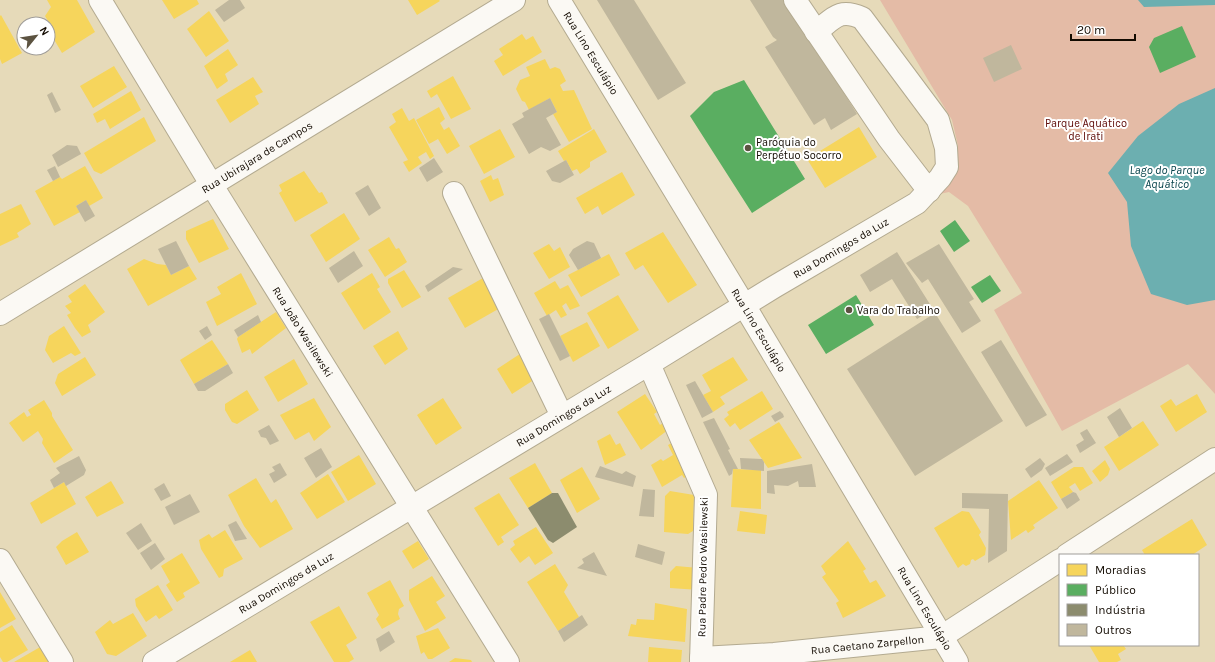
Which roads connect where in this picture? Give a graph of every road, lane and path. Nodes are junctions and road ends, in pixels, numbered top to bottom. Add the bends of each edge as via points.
1 (100, 0) edge
2 (514, 0) edge
3 (559, 0) edge
4 (795, 0) edge
5 (816, 32) junction
6 (210, 184) junction
7 (929, 191) junction
8 (454, 193) dead end
9 (744, 305) junction
10 (0, 314) edge
11 (649, 364) junction
12 (562, 416) junction
13 (1215, 459) edge
14 (412, 506) junction
15 (1069, 554) edge
16 (0, 560) edge
17 (1059, 561) edge
18 (941, 636) junction
19 (701, 660) edge
20 (62, 662) edge
21 (154, 662) edge
22 (508, 662) edge
23 (957, 662) edge

1 - 6 street, Rua João Wasilewski
2 - 6 street, Rua Ubirajara de Campos
3 - 9 street, Rua Lino Esculápio
4 - 5 street
5 - 7 street via 889,139
5 - 7 street, Rua Domingos da Luz via 839,15 851,13 862,18 938,120 946,148 947,167
6 - 10 street, Rua Ubirajara de Campos
6 - 14 street, Rua João Wasilewski
7 - 9 street, Rua Domingos da Luz via 917,203
8 - 12 street
9 - 11 street, Rua Domingos da Luz
9 - 18 street, Rua Lino Esculápio
11 - 12 street, Rua Domingos da Luz
11 - 19 street, Rua Padre Pedro Wasilewski via 706,495
12 - 14 street, Rua Domingos da Luz
13 - 15 street
14 - 21 street, Rua Domingos da Luz
14 - 22 street, Rua João Wasilewski
16 - 20 street
17 - 18 street, Rua Caetano Zarpellon
18 - 19 street, Rua Caetano Zarpellon
18 - 23 street, Rua Lino Esculápio

